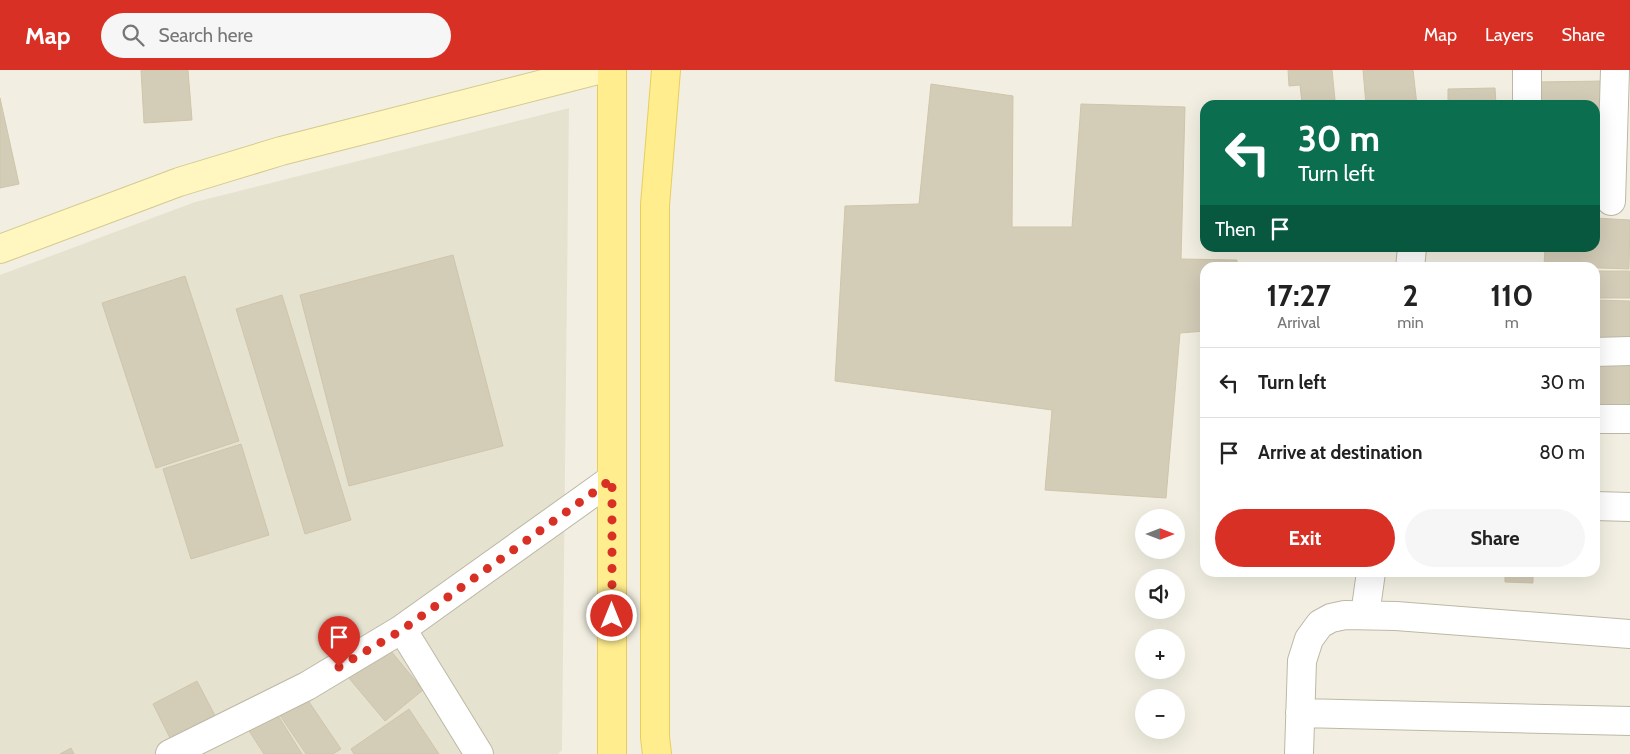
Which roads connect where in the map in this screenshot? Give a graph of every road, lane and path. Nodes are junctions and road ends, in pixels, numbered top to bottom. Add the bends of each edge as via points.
1 (598, 70) edge
2 (612, 70) edge
3 (666, 70) edge
4 (1527, 70) edge
5 (1615, 70) edge
6 (1527, 100) edge
7 (1612, 201) edge
8 (0, 248) edge
9 (1630, 351) edge
10 (1600, 352) edge
11 (1600, 419) edge
12 (1630, 419) edge
13 (612, 479) junction
14 (1600, 506) edge
15 (1630, 507) edge
16 (1370, 577) edge
17 (1365, 615) junction
18 (402, 630) junction
19 (1630, 634) edge
20 (1300, 713) junction
21 (1630, 721) edge
22 (170, 754) edge
23 (479, 754) edge
24 (612, 754) edge
25 (657, 754) edge
26 (1299, 754) edge

1 - 8 street via 272,154 179,182
2 - 13 main road
3 - 25 main road via 655,205
4 - 6 street
5 - 7 street
9 - 10 street
11 - 12 street
13 - 18 street
13 - 24 main road
14 - 15 street
16 - 17 street
17 - 19 street
17 - 20 street via 1331,618 1320,624 1309,639 1302,661
18 - 22 street via 308,686
18 - 23 street
20 - 21 street
20 - 26 street

